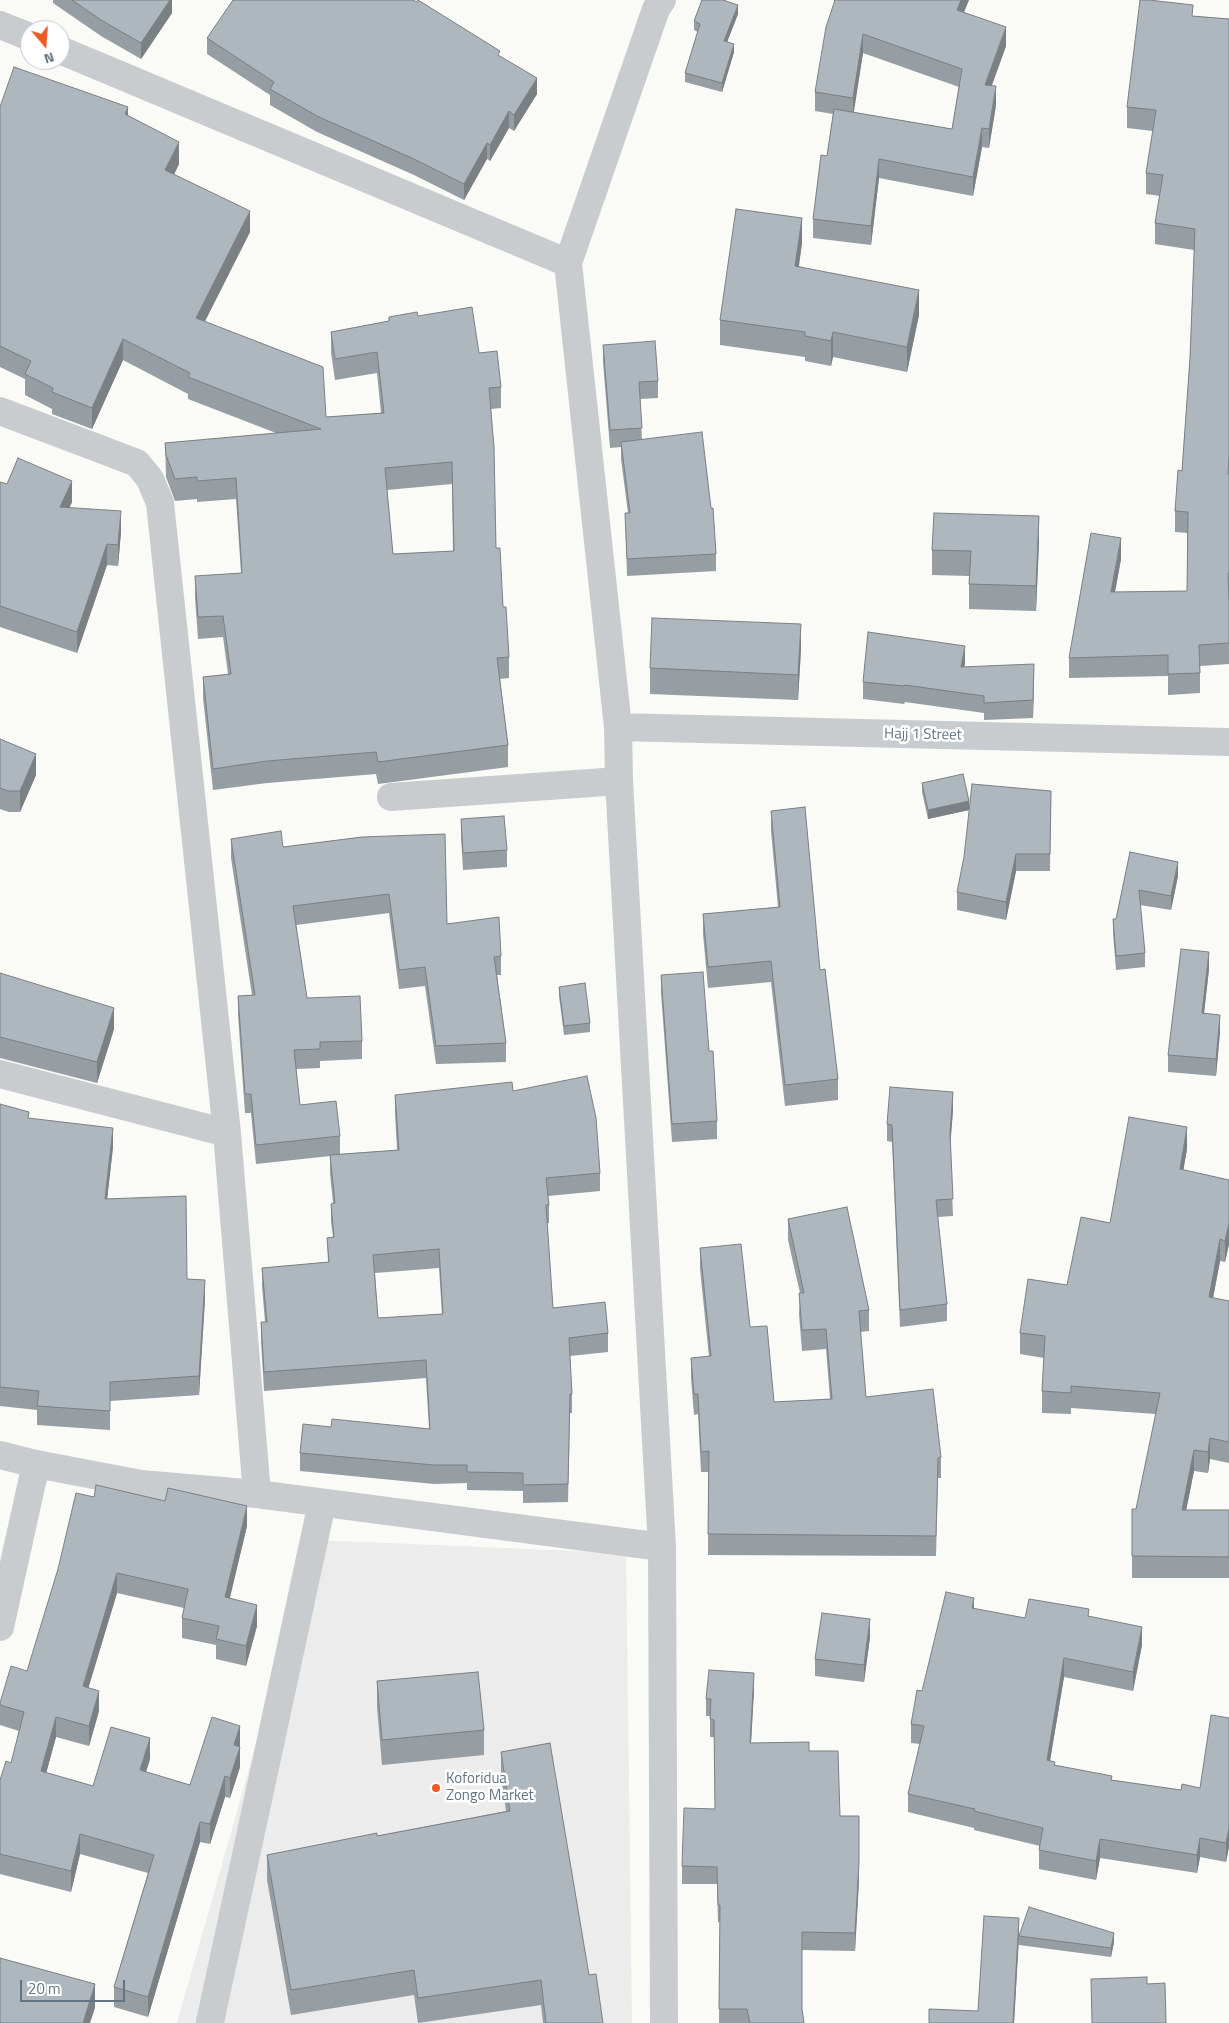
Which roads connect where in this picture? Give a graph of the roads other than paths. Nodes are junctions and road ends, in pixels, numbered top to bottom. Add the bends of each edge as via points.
1 (662, 0) edge
2 (0, 25) edge
3 (20, 34) edge
4 (70, 54) edge
5 (568, 263) junction
6 (0, 411) edge
7 (618, 727) junction
8 (1229, 742) edge
9 (618, 781) junction
10 (391, 797) dead end
11 (0, 1074) edge
12 (226, 1133) junction
13 (0, 1455) edge
14 (36, 1464) junction
15 (257, 1494) junction
16 (322, 1503) junction
17 (662, 1546) junction
18 (0, 1628) edge
19 (210, 2022) edge
20 (664, 2023) edge

1 - 5 street
2 - 3 street
4 - 5 street
5 - 7 street
6 - 12 street via 137,463 150,479 160,503
7 - 8 street, Hajj 1 Street
7 - 9 street
9 - 10 street
9 - 17 street
11 - 12 street
12 - 15 street
13 - 14 street
14 - 15 street via 141,1484
14 - 18 street
15 - 16 street
16 - 17 street
16 - 19 street
17 - 20 street

